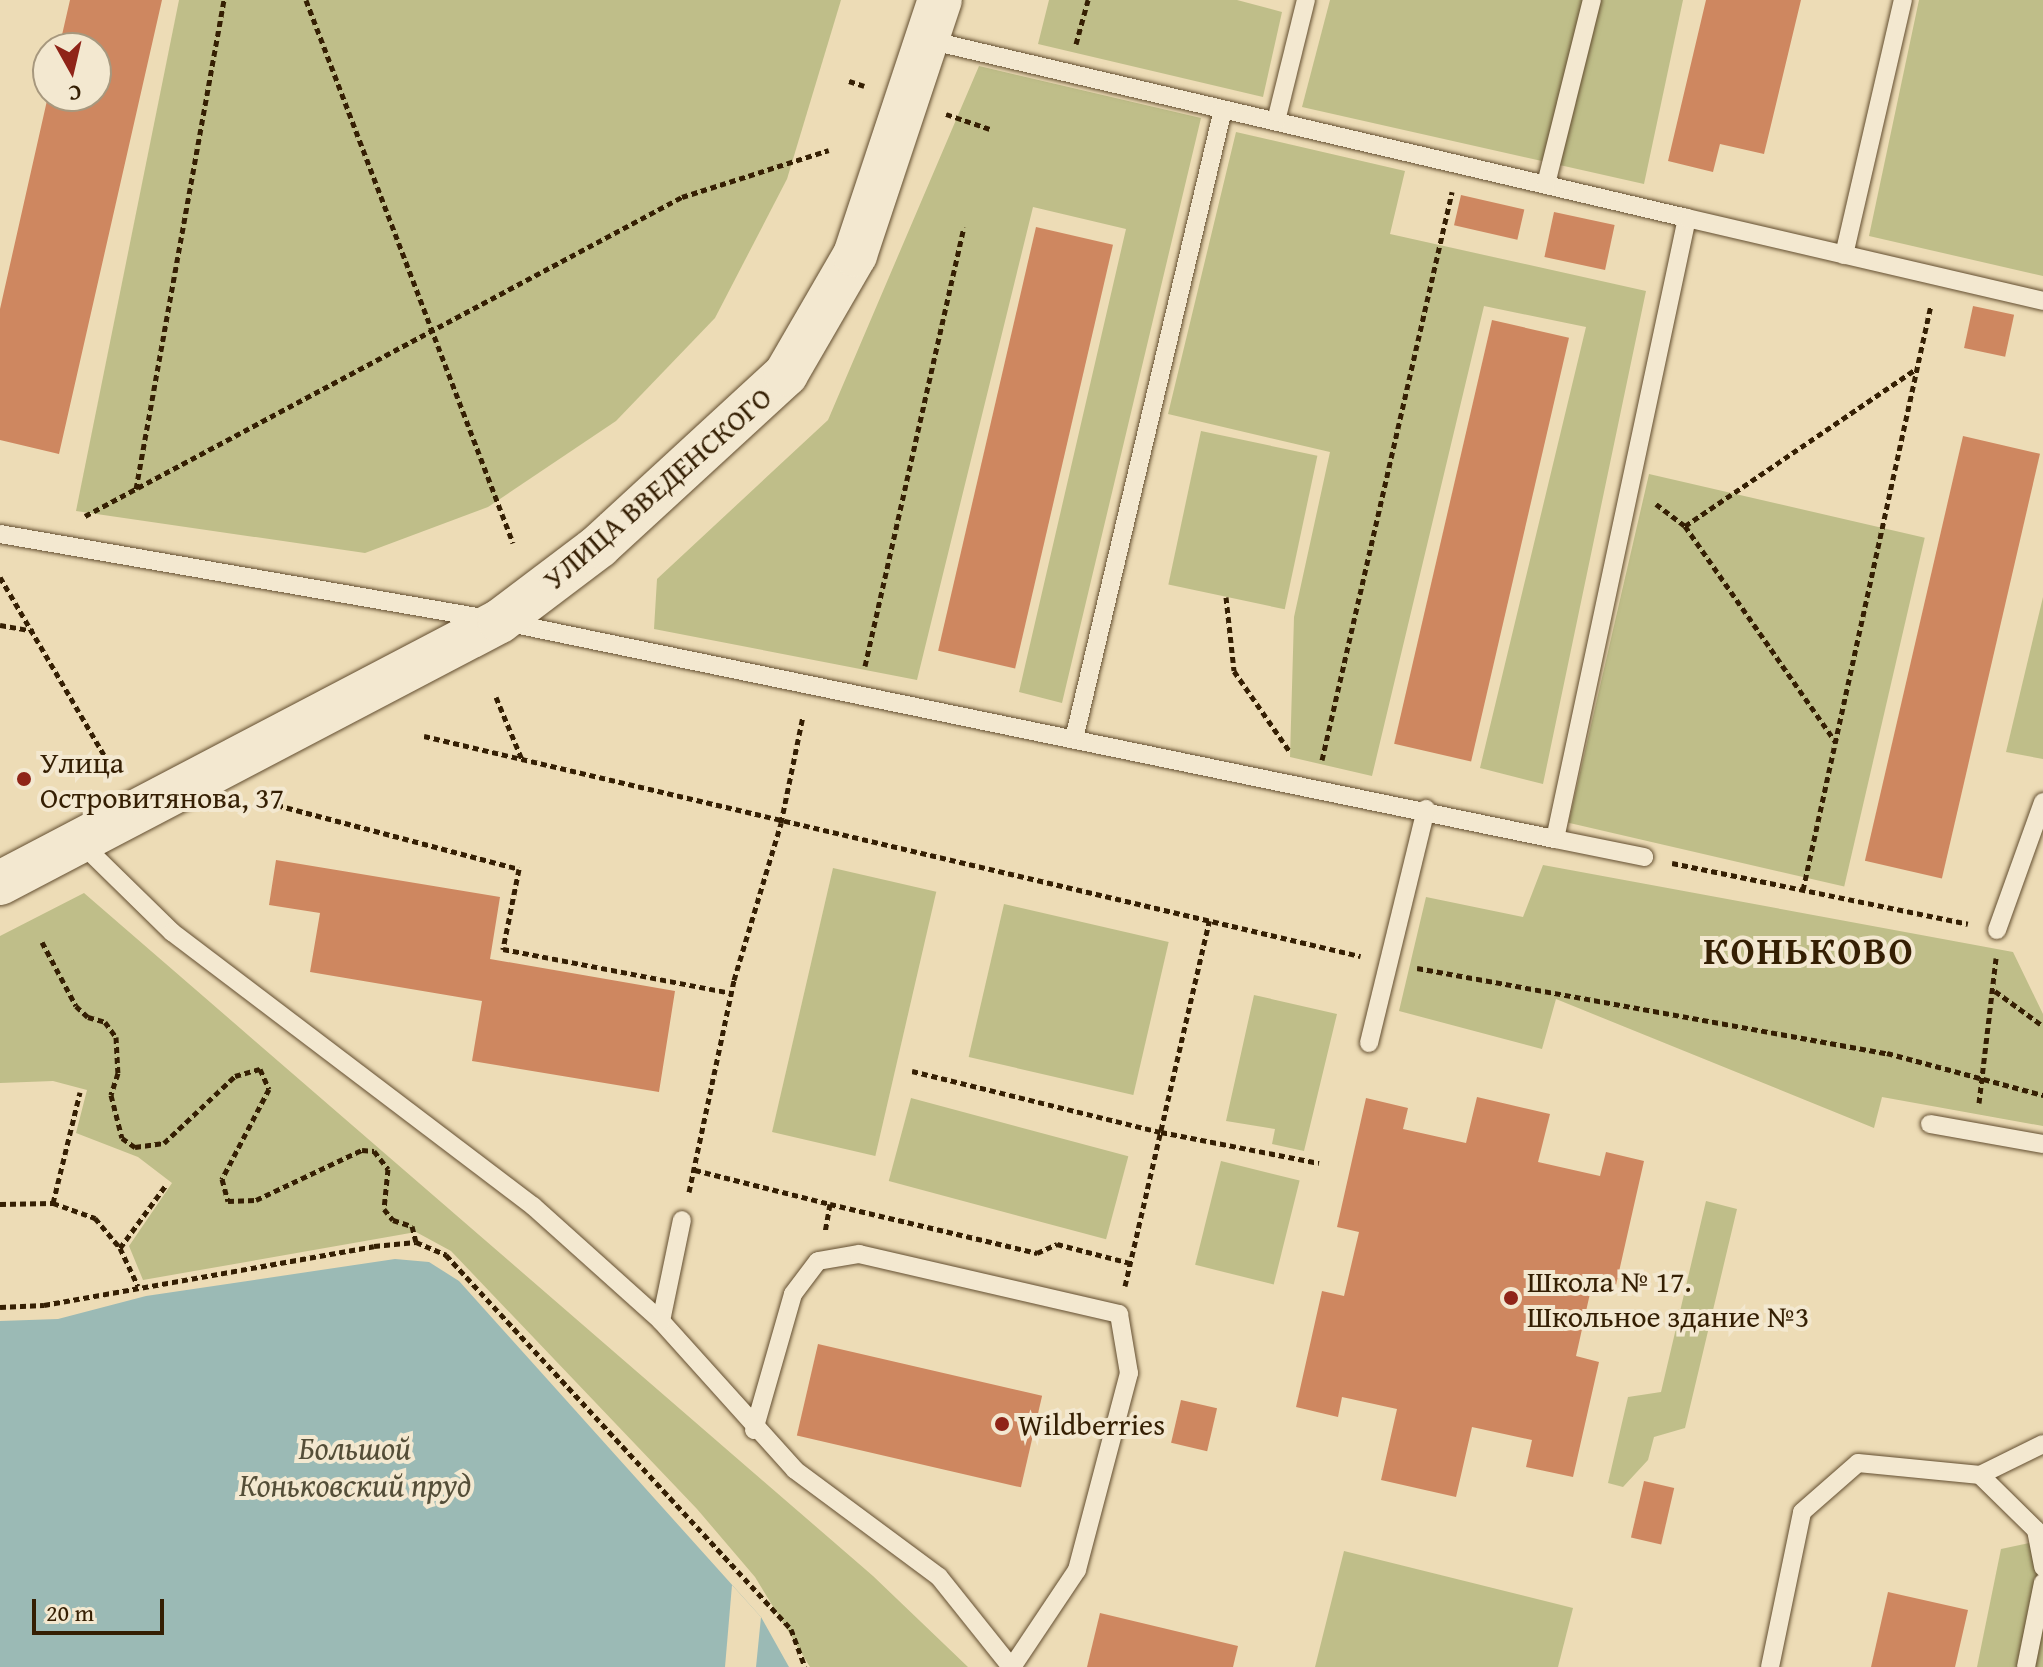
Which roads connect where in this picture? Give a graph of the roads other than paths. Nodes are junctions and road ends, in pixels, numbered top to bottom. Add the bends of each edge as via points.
1 (1306, 0) edge
2 (1592, 0) edge
3 (1903, 0) edge
4 (934, 20) edge
5 (1223, 109) junction
6 (1276, 121) junction
7 (1546, 184) junction
8 (1687, 218) junction
9 (1844, 255) junction
10 (2043, 301) edge
11 (0, 534) edge
12 (500, 621) junction
13 (1074, 739) junction
14 (2043, 802) edge
15 (1426, 809) junction
16 (1555, 839) junction
17 (79, 840) junction
18 (1644, 857) road end
19 (0, 883) edge
20 (1997, 930) road end
21 (1369, 1043) dead end
22 (1930, 1124) dead end
23 (2043, 1144) edge
24 (682, 1220) road end
25 (661, 1321) junction
26 (754, 1430) junction
27 (2043, 1444) edge
28 (1980, 1475) junction
29 (2043, 1567) edge
30 (2043, 1583) edge
31 (1012, 1667) edge
32 (1770, 1667) edge
33 (2026, 1667) edge

1 - 6 lane
2 - 7 lane
3 - 9 lane
4 - 5 lane via 1068,72
4 - 12 street, УЛИЦА ВВЕДЕНСКОГО via 855,255 786,374 599,546
5 - 6 lane
5 - 13 lane
6 - 7 lane
7 - 8 lane
8 - 9 lane
8 - 16 lane
9 - 10 lane
11 - 12 lane
12 - 13 lane
12 - 17 street, УЛИЦА ВВЕДЕНСКОГО
13 - 15 lane
14 - 20 lane
15 - 16 lane
15 - 21 lane
16 - 18 lane
17 - 19 street, УЛИЦА ВВЕДЕНСКОГО
17 - 25 lane via 172,932 533,1206
22 - 23 lane
24 - 25 lane
25 - 26 lane
26 - 31 lane via 795,1470 939,1577
26 - 31 lane via 793,1294 818,1261 859,1254 1119,1314 1129,1373 1077,1570
27 - 28 lane
28 - 29 lane via 2036,1530
28 - 32 lane via 1858,1463 1802,1512
30 - 33 lane

